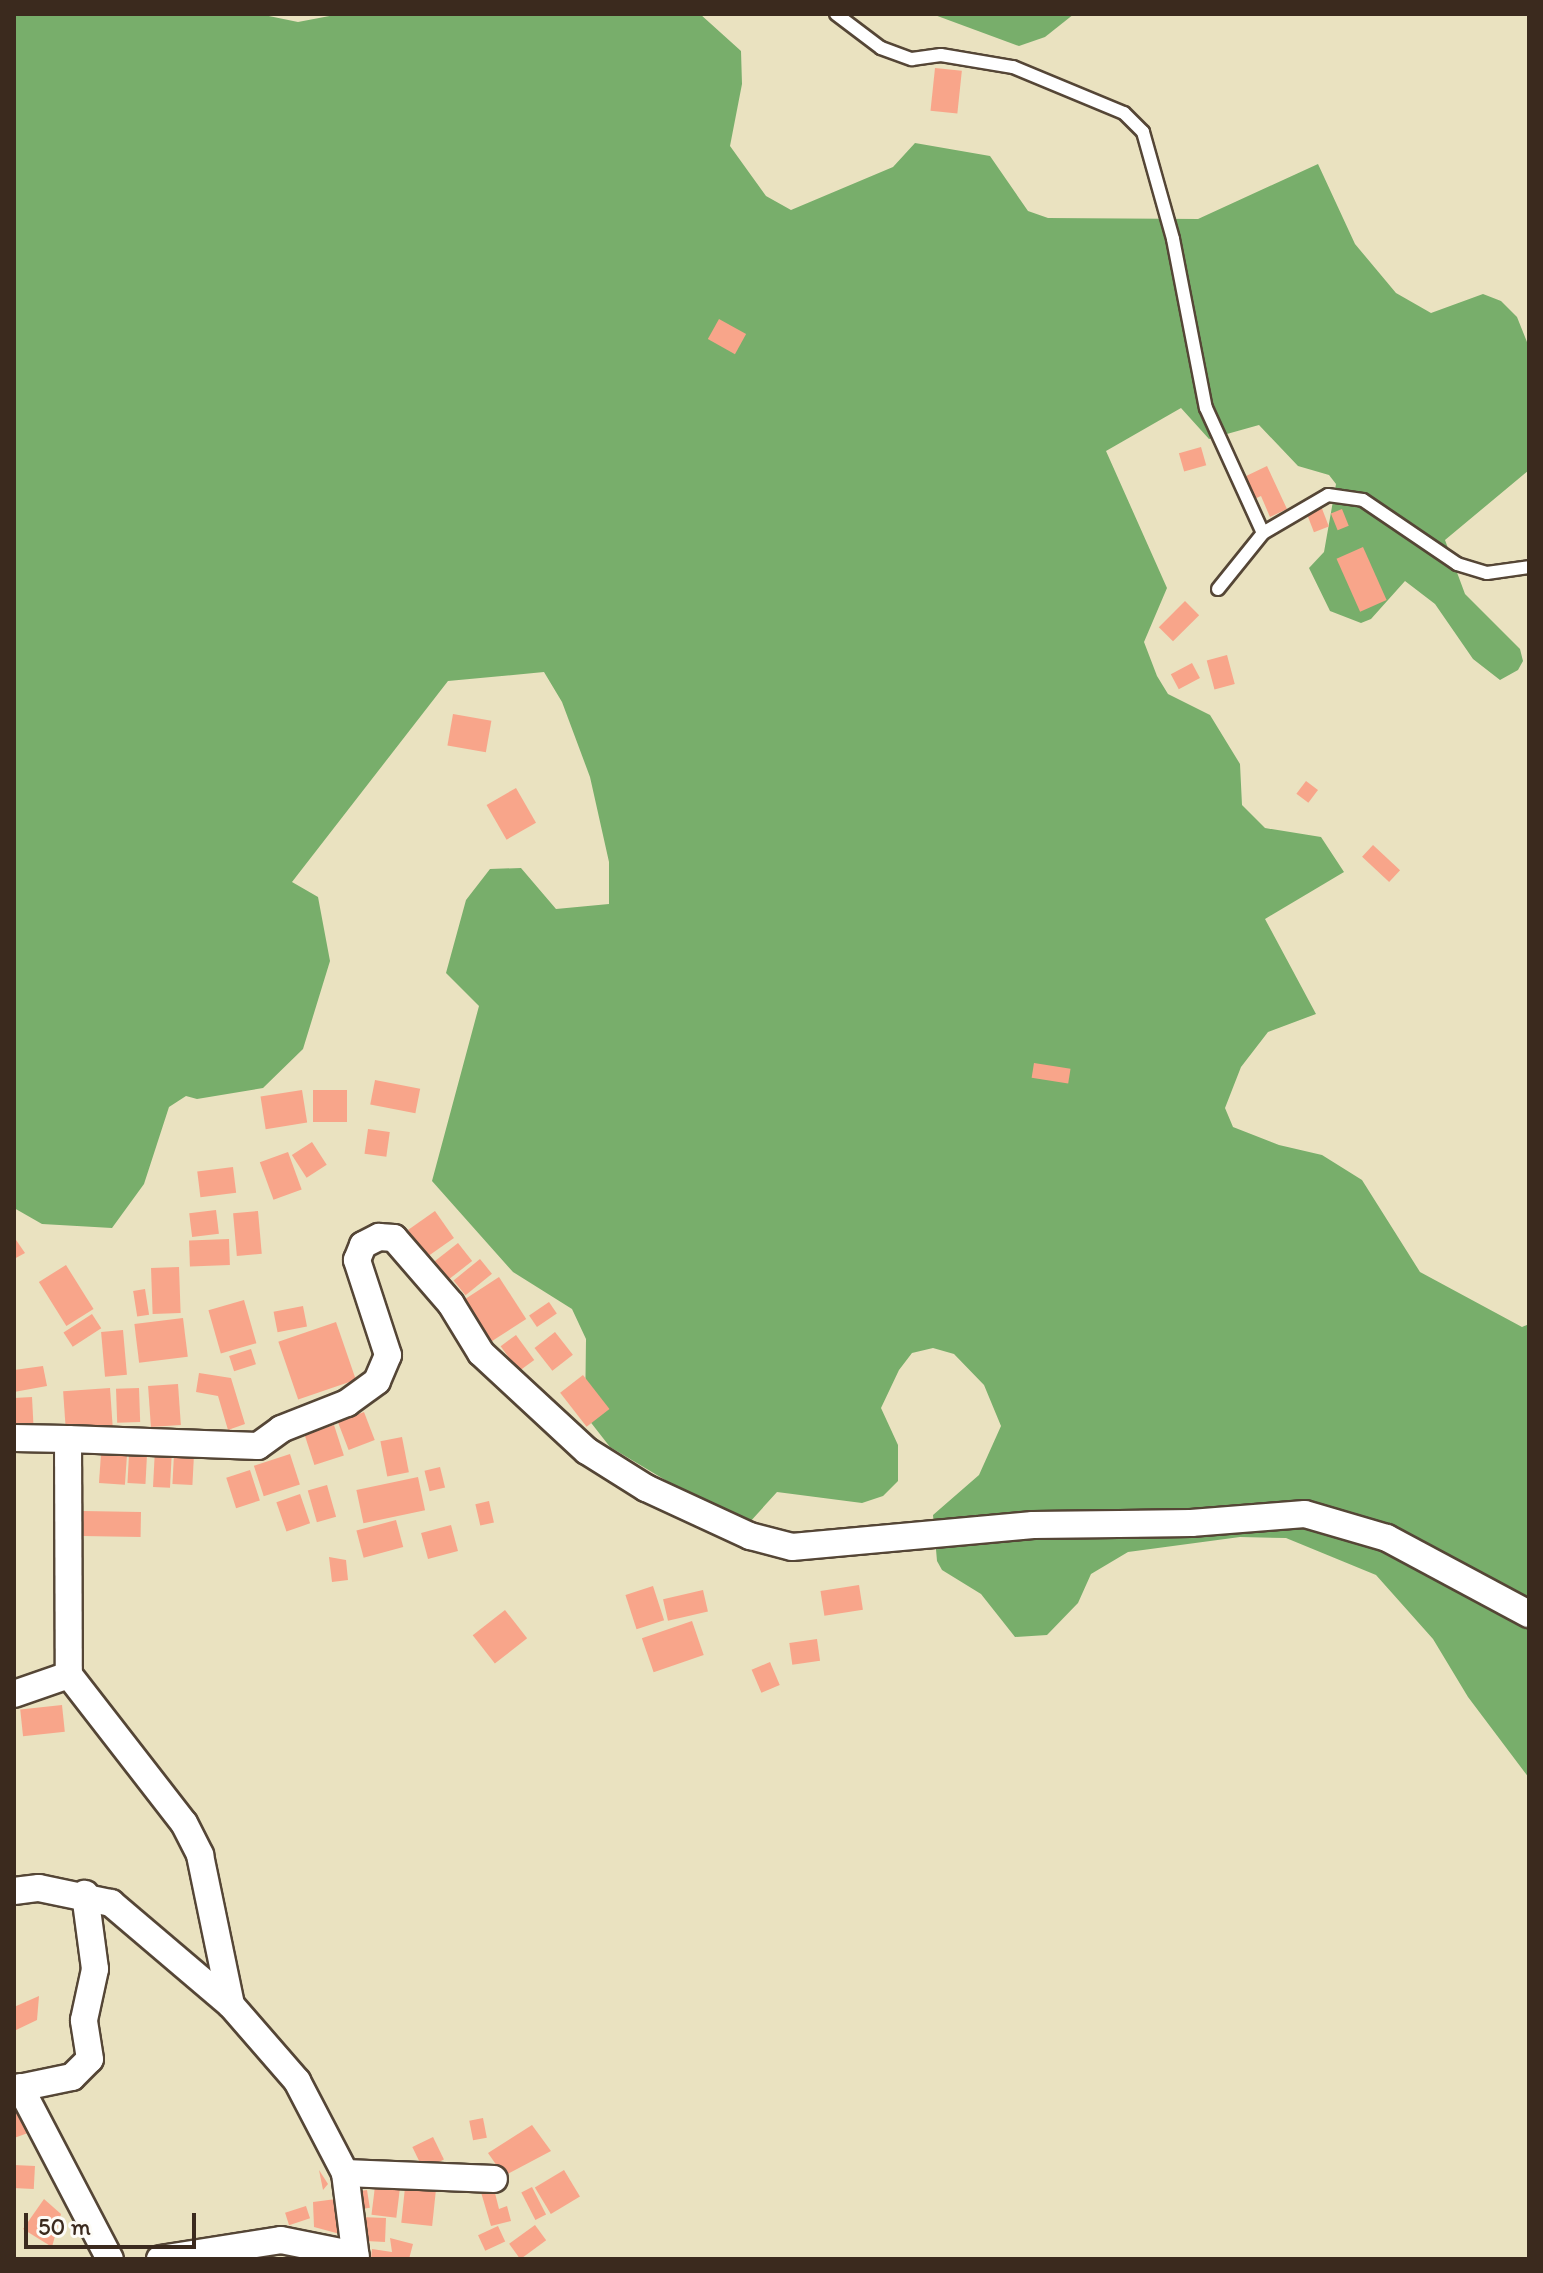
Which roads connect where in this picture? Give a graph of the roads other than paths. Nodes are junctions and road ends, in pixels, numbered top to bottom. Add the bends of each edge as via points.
1 (836, 14) edge
2 (1263, 533) junction
3 (1529, 567) edge
4 (1218, 589) dead end
5 (14, 1438) edge
6 (68, 1439) junction
7 (1529, 1614) edge
8 (69, 1675) junction
9 (14, 1694) edge
10 (14, 1891) edge
11 (85, 1894) junction
12 (231, 2005) junction
13 (17, 2088) edge
14 (345, 2173) junction
15 (494, 2179) dead end
16 (356, 2257) edge
17 (110, 2259) edge
18 (160, 2259) edge

1 - 2 lane via 881,48 912,59 941,55 1013,67 1124,113 1143,132 1173,239 1206,408
2 - 3 lane via 1328,495 1363,500 1457,564 1487,573
2 - 4 lane
5 - 6 street
6 - 7 street via 258,1446 281,1429 347,1403 377,1381 388,1355 357,1260 363,1245 379,1237 394,1238 451,1304 481,1353 587,1451 646,1488 750,1536 792,1547 1033,1525 1305,1514 1387,1538
6 - 8 street
8 - 9 street
8 - 12 street via 184,1823 200,1855
10 - 11 street
11 - 12 street via 111,1903
11 - 13 street via 95,1969 84,2020 90,2059 72,2077
12 - 14 street via 297,2081
13 - 17 street
14 - 15 street
14 - 16 street
16 - 18 street via 281,2240

